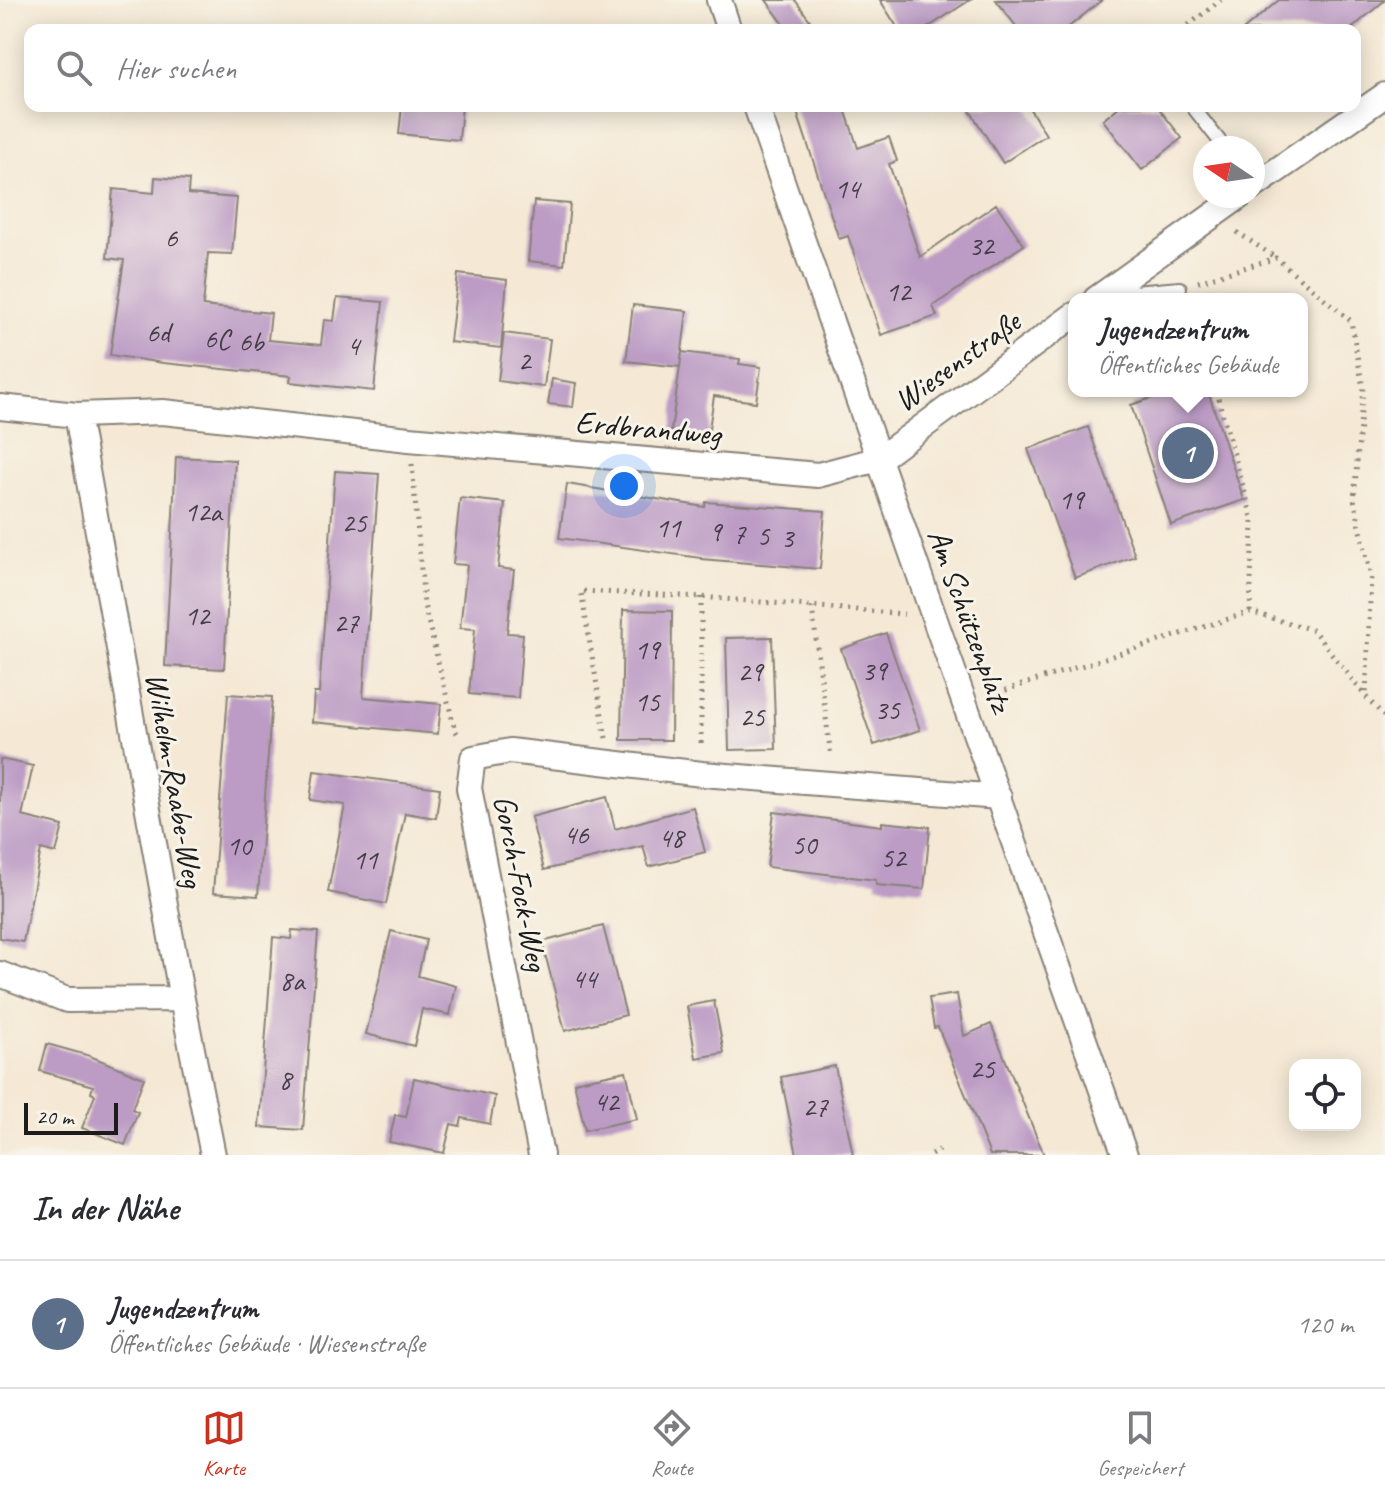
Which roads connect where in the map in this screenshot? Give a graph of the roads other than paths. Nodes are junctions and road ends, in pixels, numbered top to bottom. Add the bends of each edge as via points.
1 (719, 0) edge
2 (727, 24) edge
3 (1385, 95) edge
4 (758, 112) edge
5 (1197, 112) edge
6 (1360, 112) edge
7 (1361, 112) edge
8 (1216, 136) edge
9 (1265, 178) edge
10 (1224, 208) edge
11 (1180, 288) road end
12 (1105, 293) edge
13 (1135, 293) edge
14 (1068, 319) edge
15 (0, 407) edge
16 (77, 415) junction
17 (879, 459) junction
18 (999, 797) junction
19 (0, 974) edge
20 (182, 999) junction
21 (213, 1155) edge
22 (541, 1155) edge
23 (1125, 1155) edge

1 - 2 street
3 - 7 street
4 - 17 street, Am Schützenplatz
5 - 8 lane
6 - 9 street
10 - 12 street
11 - 13 lane
14 - 17 street, Wiesenstraße
15 - 16 street, Erdbrandweg
16 - 17 street, Erdbrandweg via 163,412 818,475
16 - 20 street, Wilhelm-Raabe-Weg
17 - 18 street, Am Schützenplatz
18 - 22 street, Gorch-Fock-Weg via 702,774 510,751 473,758 469,788
18 - 23 street, Am Schützenplatz
19 - 20 street via 67,1000
20 - 21 street, Wilhelm-Raabe-Weg

